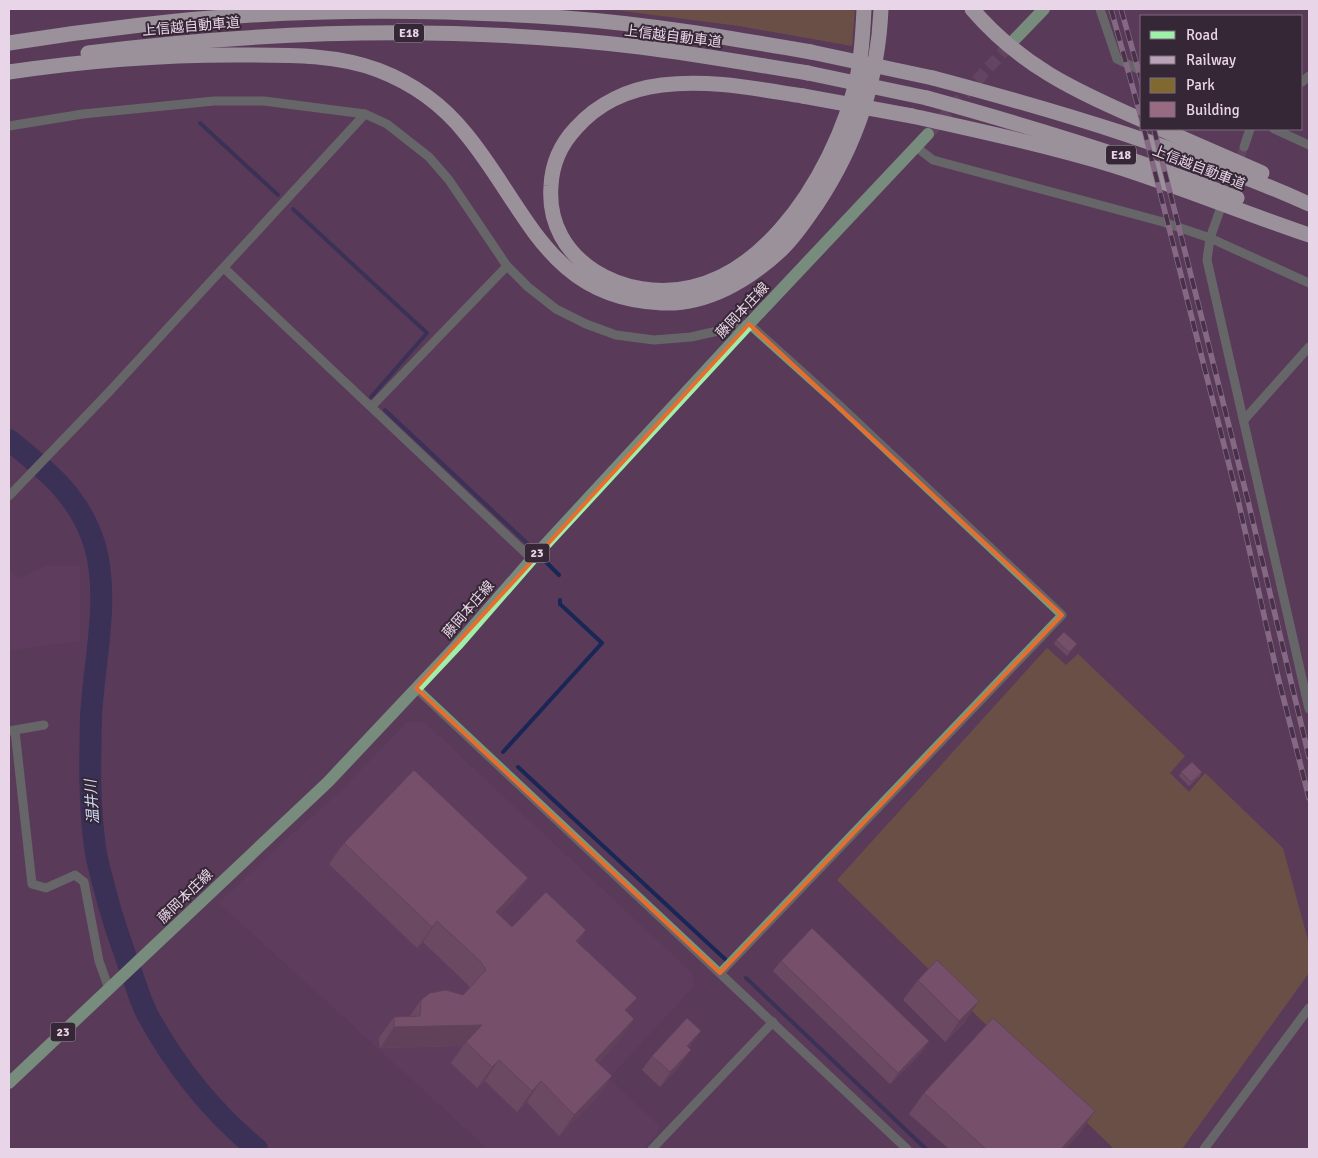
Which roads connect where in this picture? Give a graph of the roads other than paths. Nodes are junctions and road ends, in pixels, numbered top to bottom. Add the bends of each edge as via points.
1 (294, 9) edge
2 (864, 9) edge
3 (881, 9) edge
4 (972, 9) edge
5 (1044, 9) edge
6 (1100, 9) edge
7 (223, 17) junction
8 (1015, 39) tunnel mouth
9 (9, 43) edge
10 (9, 65) edge
11 (1140, 70) edge
12 (9, 72) edge
13 (365, 114) junction
14 (1140, 119) edge
15 (9, 126) edge
16 (1163, 130) edge
17 (1250, 130) edge
18 (1276, 130) edge
19 (928, 134) tunnel mouth
20 (1309, 145) edge
21 (916, 147) junction
22 (1244, 148) tunnel mouth
23 (1309, 194) edge
24 (1309, 204) edge
25 (1220, 210) dead end
26 (1309, 229) edge
27 (1309, 235) edge
28 (1210, 238) junction
29 (507, 266) junction
30 (224, 268) junction
31 (1309, 283) edge
32 (749, 324) junction
33 (1309, 347) edge
34 (372, 406) junction
35 (1244, 420) junction
36 (9, 496) edge
37 (532, 559) junction
38 (416, 688) junction
39 (1309, 709) edge
40 (44, 726) dead end
41 (12, 731) edge
42 (720, 973) junction
43 (113, 984) junction
44 (1309, 1008) edge
45 (773, 1022) junction
46 (9, 1083) edge
47 (652, 1149) edge
48 (907, 1149) edge
49 (1204, 1149) edge

1 - 7 highway
2 - 27 highway, bridge via 858,72 845,117 835,140 800,204 755,255 709,282 692,288 656,291 637,289 602,276 574,254 557,226 550,194 551,176 563,146 577,126 596,109 627,93 680,83 723,85 803,96 912,116 1003,136 1115,166
3 - 12 highway via 878,50 863,112 842,161 810,214 772,259 740,281 707,297 669,303 631,300 578,277 535,235 481,153 450,116 416,88 374,69 305,56 224,55 167,56
4 - 14 highway via 1003,42 1043,71
5 - 8 main road
6 - 11 street via 1116,59
7 - 9 highway, 上信越自動車道 / E18 via 143,24
7 - 24 highway, 上信越自動車道 / E18, bridge via 379,12 567,18 641,25 811,52 934,78 1021,101 1184,154
10 - 26 highway, 上信越自動車道 / E18, bridge via 146,46 349,33 507,36 638,47 808,73 927,98 1104,149
13 - 15 street via 264,101 214,101 83,114
13 - 29 street via 387,124 428,157 449,180
13 - 30 street
16 - 23 highway
17 - 22 street
18 - 20 street
19 - 21 main road, 藤岡本庄線 / 23
21 - 28 street via 933,160 1164,222
21 - 32 main road, 藤岡本庄線 / 23
25 - 28 street
28 - 31 street
28 - 35 street via 1206,260
29 - 32 street via 556,309 616,335 664,340
29 - 34 street
30 - 34 street
30 - 36 street
32 - 37 main road, 藤岡本庄線 / 23
32 - 42 street via 839,404 1062,615
33 - 35 street
34 - 37 street
35 - 39 street
37 - 38 main road, 藤岡本庄線 / 23
38 - 42 street
38 - 43 main road, 藤岡本庄線 / 23 via 328,782
40 - 41 street
41 - 43 street via 32,884 46,888 75,874 84,882 99,961
42 - 45 street
43 - 46 main road, 藤岡本庄線 / 23
44 - 49 street
45 - 47 street
45 - 48 street

